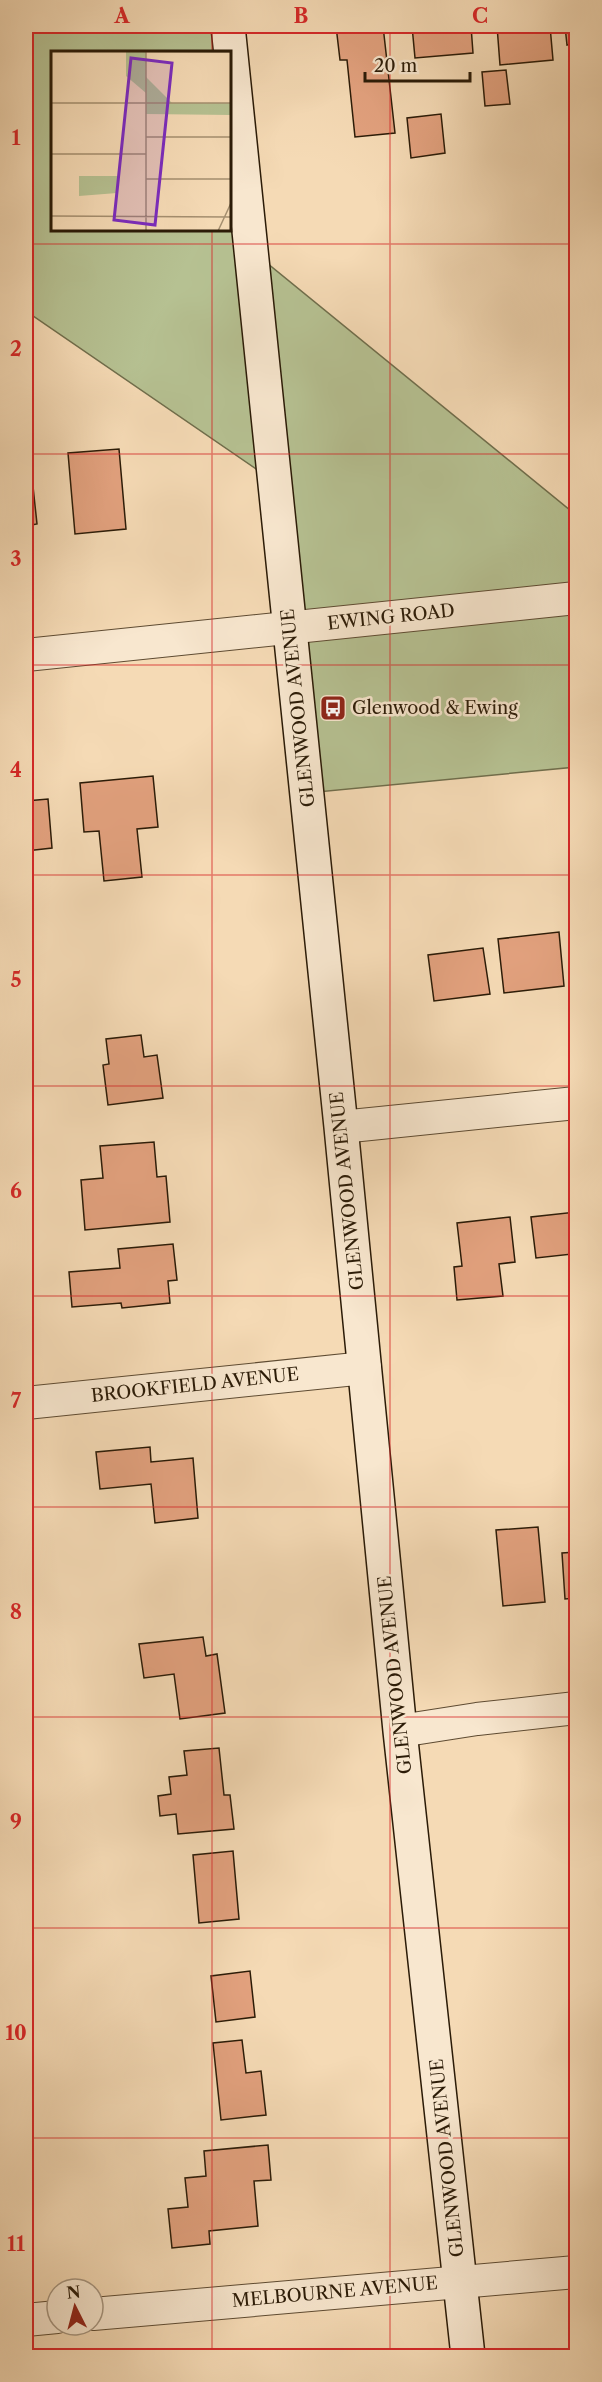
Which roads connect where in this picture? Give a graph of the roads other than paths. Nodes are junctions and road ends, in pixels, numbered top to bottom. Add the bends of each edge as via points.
1 (228, 26) edge
2 (231, 51) edge
3 (231, 55) edge
4 (576, 598) edge
5 (290, 628) junction
6 (26, 655) edge
7 (576, 1102) edge
8 (341, 1127) junction
9 (365, 1368) junction
10 (26, 1403) edge
11 (576, 1708) edge
12 (400, 1731) junction
13 (576, 2272) edge
14 (460, 2281) junction
15 (105, 2313) edge
16 (45, 2318) edge
17 (26, 2320) edge
18 (468, 2356) edge

1 - 2 street, GLENWOOD AVENUE
3 - 5 street, GLENWOOD AVENUE
4 - 5 street, EWING ROAD
5 - 6 street, EWING ROAD
5 - 8 street, GLENWOOD AVENUE
7 - 8 street
8 - 9 street, GLENWOOD AVENUE
9 - 10 street, BROOKFIELD AVENUE
9 - 12 street, GLENWOOD AVENUE
11 - 12 street
12 - 14 street, GLENWOOD AVENUE
13 - 14 street, MELBOURNE AVENUE
14 - 15 street, MELBOURNE AVENUE
14 - 18 street, GLENWOOD AVENUE
16 - 17 street

